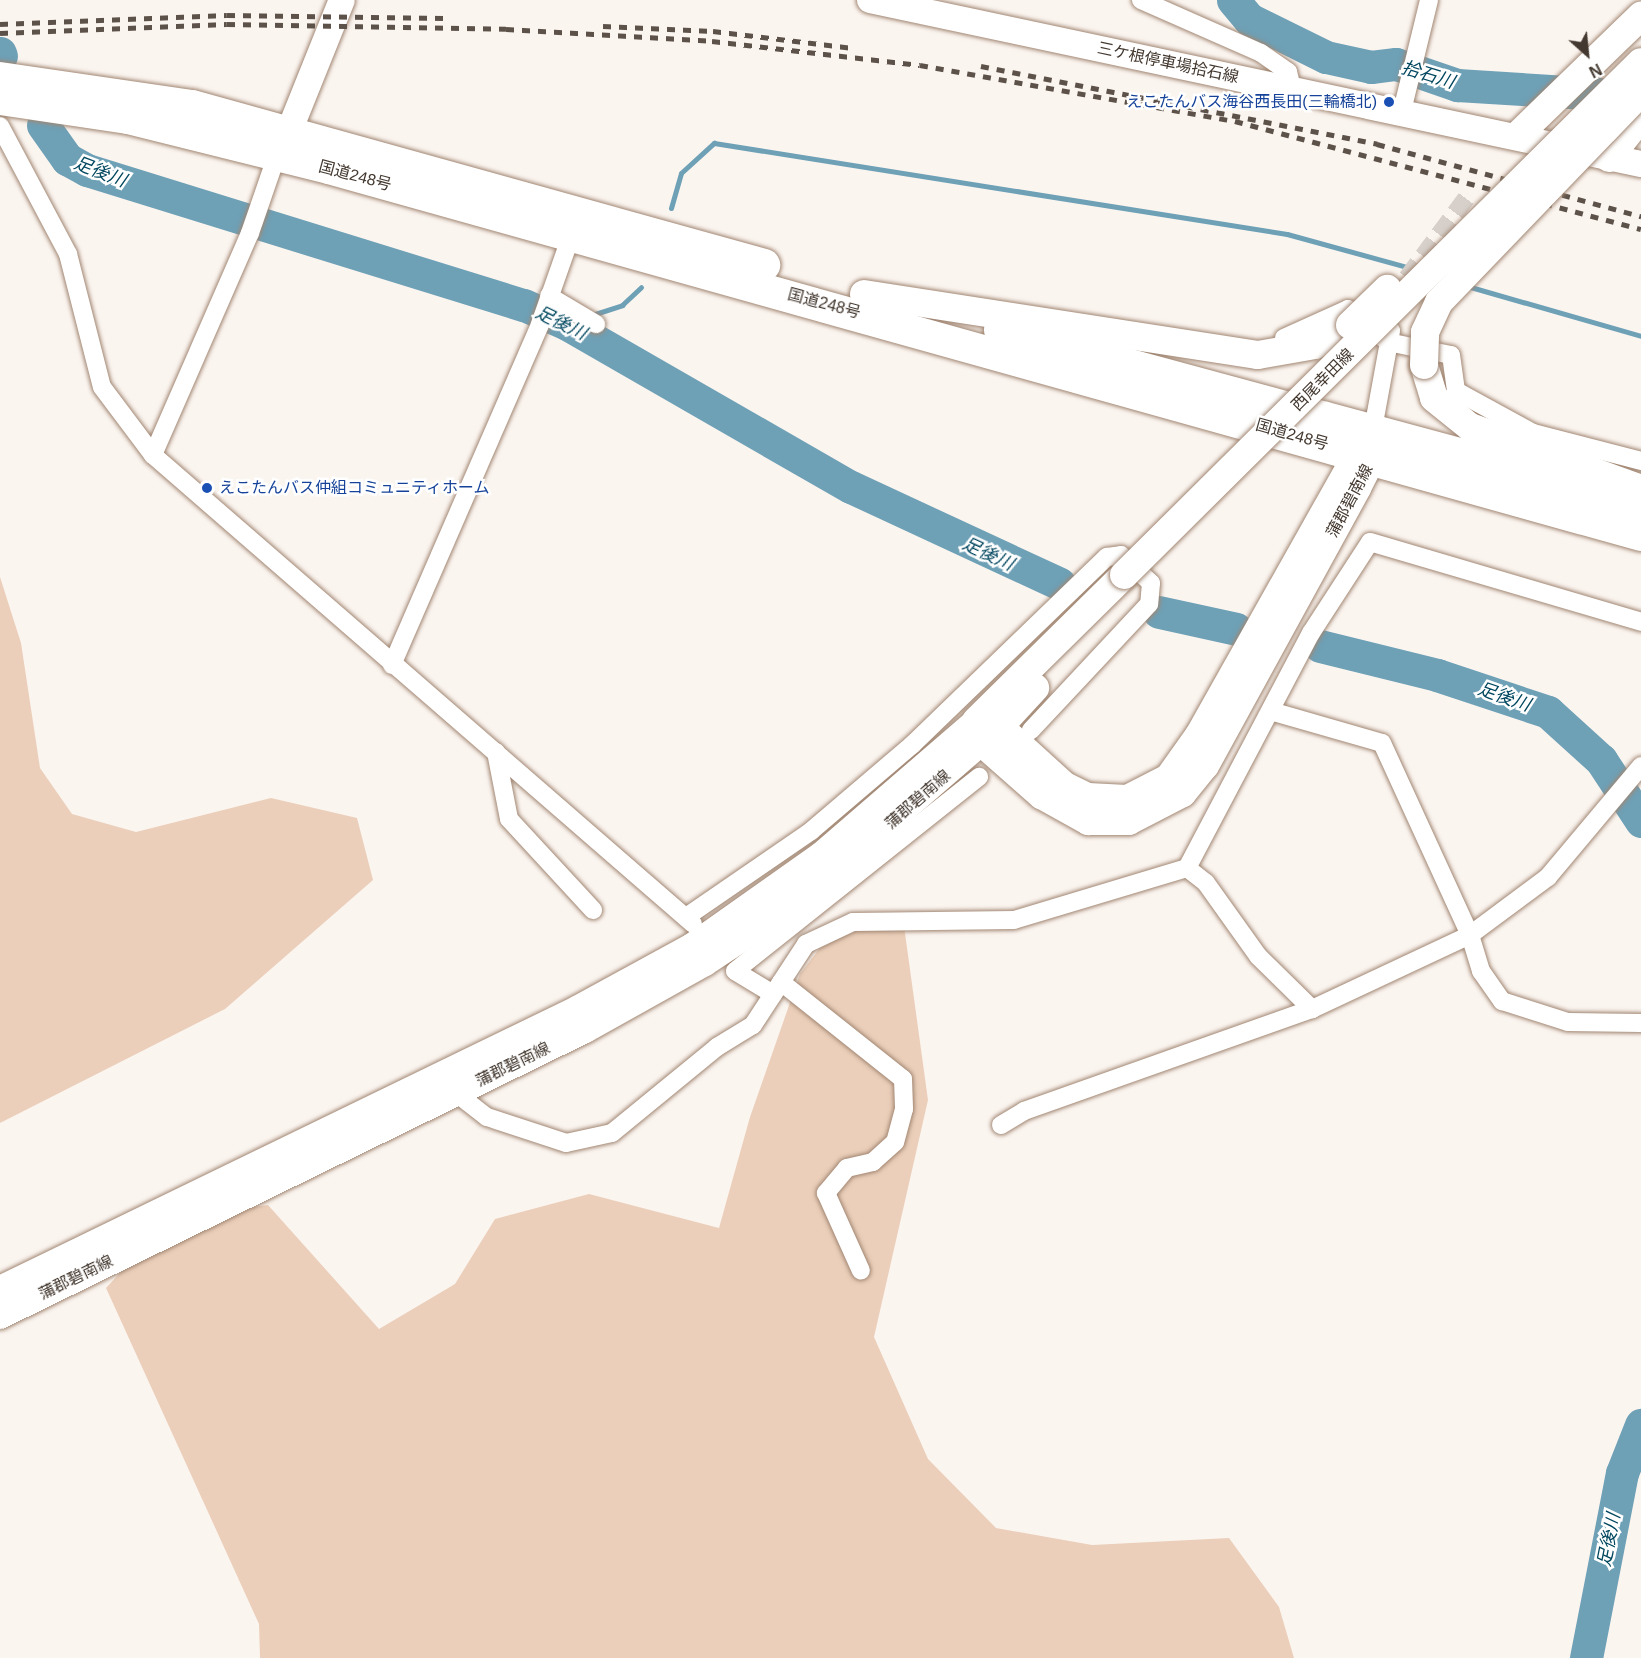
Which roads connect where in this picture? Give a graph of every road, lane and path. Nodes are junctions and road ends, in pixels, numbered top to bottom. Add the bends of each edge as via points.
1 (342, 0) edge
2 (870, 0) edge
3 (1142, 0) edge
4 (1429, 0) edge
5 (1641, 16) edge
6 (1641, 43) edge
7 (1591, 61) junction
8 (1641, 64) edge
9 (1641, 76) edge
10 (0, 78) edge
11 (1292, 88) junction
12 (1641, 92) edge
13 (0, 99) edge
14 (1405, 102) junction
15 (1641, 117) edge
16 (0, 126) edge
17 (1516, 136) junction
18 (282, 145) junction
19 (1609, 158) junction
20 (1641, 164) edge
21 (571, 236) junction
22 (1407, 278) tunnel mouth
23 (864, 294) junction
24 (547, 299) junction
25 (596, 324) dead end
26 (1284, 338) dead end
27 (1388, 342) junction
28 (1373, 429) junction
29 (153, 455) junction
30 (1362, 457) junction
31 (1641, 461) edge
32 (1641, 489) edge
33 (1641, 503) edge
34 (1641, 534) edge
35 (1128, 579) junction
36 (1641, 622) edge
37 (392, 664) junction
38 (1274, 712) junction
39 (986, 730) junction
40 (1031, 730) dead end
41 (496, 752) junction
42 (1641, 766) edge
43 (979, 777) dead end
44 (1187, 868) junction
45 (593, 910) dead end
46 (1470, 935) junction
47 (777, 988) junction
48 (1312, 1009) junction
49 (1641, 1023) edge
50 (456, 1093) junction
51 (1001, 1125) dead end
52 (861, 1271) dead end
53 (0, 1289) edge
54 (0, 1316) edge

1 - 18 main road
2 - 11 main road, 三ケ根停車場拾石線
3 - 11 street via 1261,53 1288,72
4 - 14 street
5 - 7 main road
6 - 23 main road, bridge via 1350,325 1315,345 1258,356
7 - 8 street
7 - 17 main road
8 - 35 main road, 西尾幸田線, bridge
9 - 35 main road, 西尾幸田線
10 - 18 highway, 国道248号 via 135,94
11 - 14 main road, 三ケ根停車場拾石線
12 - 32 main road, bridge via 1438,302 1425,332 1424,366 1434,398 1470,427
13 - 18 highway, 国道248号
14 - 17 main road, 三ケ根停車場拾石線
15 - 19 main road
16 - 29 street via 68,254 102,387
17 - 19 main road, 三ケ根停車場拾石線
18 - 21 highway, 国道248号
18 - 23 highway, 国道248号
18 - 29 street via 255,219
19 - 20 main road, 三ケ根停車場拾石線
21 - 24 street
21 - 30 highway, 国道248号
22 - 27 street
23 - 28 highway, 国道248号
24 - 25 street
24 - 37 street via 540,324
26 - 27 street via 1348,309
27 - 28 street
27 - 31 street via 1451,355 1456,391 1533,433
28 - 30 main road, 蒲郡碧南線
28 - 33 highway, 国道248号
29 - 37 street
30 - 34 highway, 国道248号
30 - 39 main road, 蒲郡碧南線 via 1206,766 1183,794 1129,822 1088,822 1041,796
35 - 39 main road, 西尾幸田線
36 - 38 street via 1370,542 1311,633
37 - 41 street
38 - 44 street
38 - 46 street via 1382,743
39 - 50 main road, 蒲郡碧南線 via 778,914 595,1024
39 - 53 main road, 蒲郡碧南線 via 821,855 692,946 577,1010
40 - 41 street via 1149,604 1151,584 1121,555 1107,557 912,745 811,831 690,921
41 - 45 street via 509,819
42 - 46 street via 1548,877
43 - 47 street via 735,971
44 - 47 street via 1014,920 853,922 806,944
44 - 48 street via 1206,883 1258,956
46 - 48 street
46 - 49 street via 1481,971 1502,1001 1568,1022
47 - 50 street via 753,1025 717,1047 612,1133 566,1143 488,1117
47 - 52 street via 903,1079 904,1109 895,1142 873,1161 848,1168 826,1193
48 - 51 street via 1024,1111
50 - 54 main road, 蒲郡碧南線

